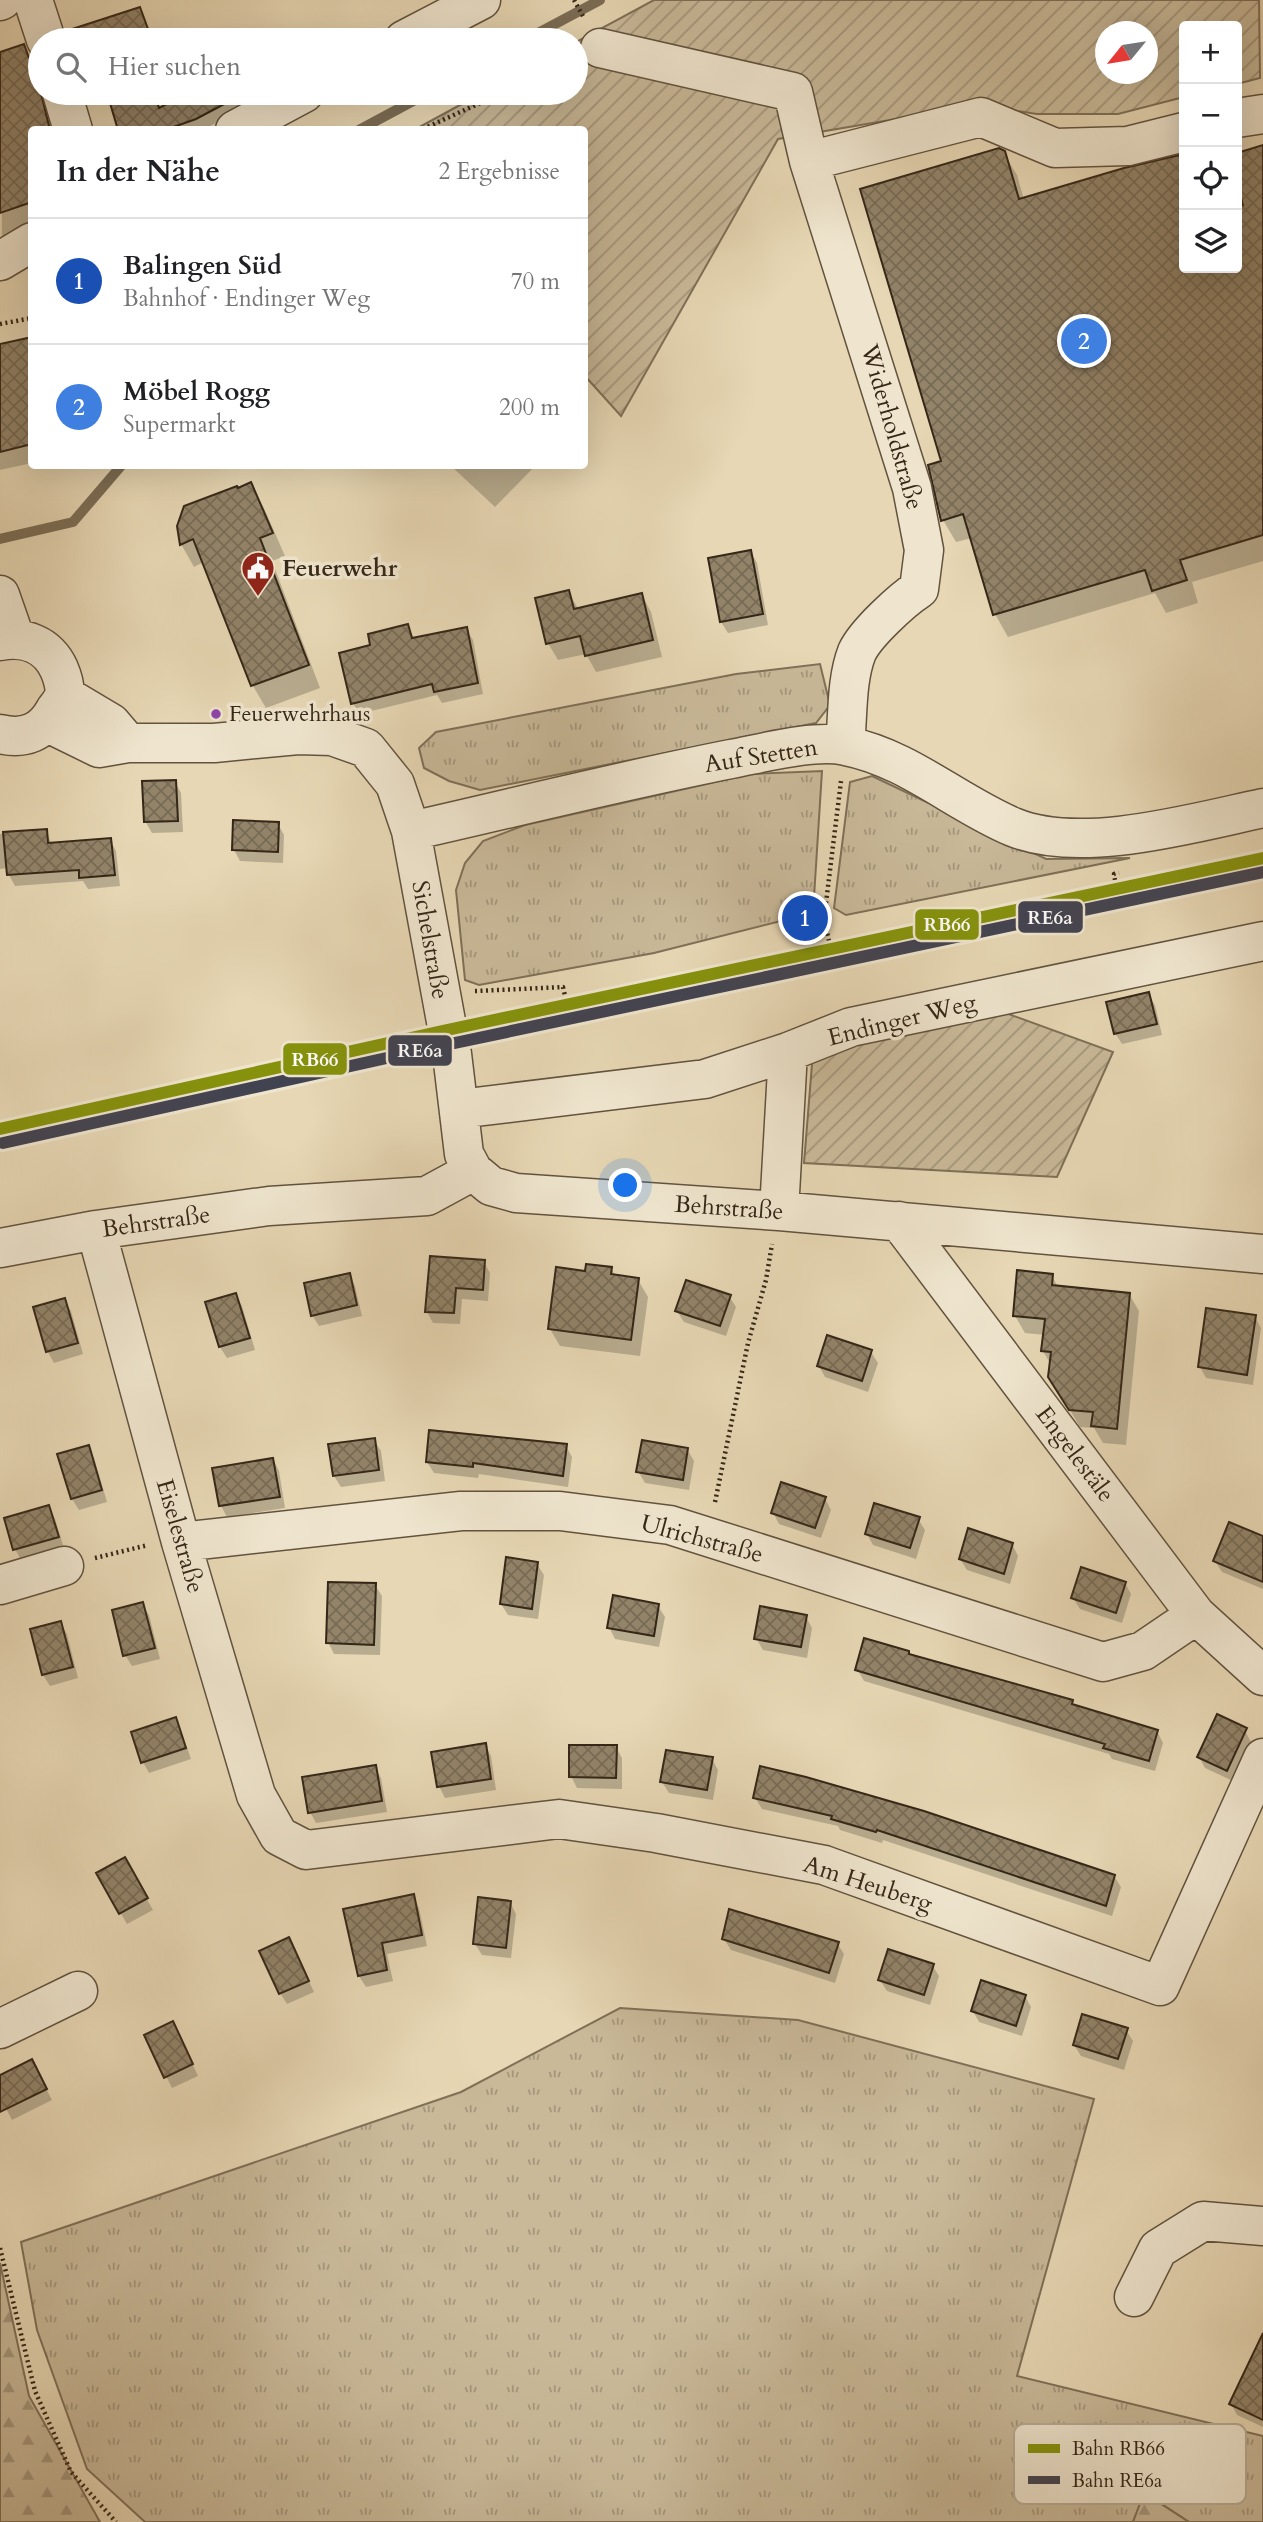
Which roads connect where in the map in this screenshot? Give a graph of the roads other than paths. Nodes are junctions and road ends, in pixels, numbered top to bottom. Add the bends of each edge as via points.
1 (33, 0) edge
2 (481, 0) edge
3 (42, 28) edge
4 (427, 28) edge
5 (600, 48) dead end
6 (66, 105) edge
7 (282, 105) edge
8 (1263, 114) edge
9 (1242, 117) edge
10 (72, 126) edge
11 (242, 126) edge
12 (1179, 133) edge
13 (809, 161) junction
14 (28, 244) edge
15 (0, 261) edge
16 (0, 595) edge
17 (8, 640) edge
18 (56, 709) junction
19 (0, 734) edge
20 (845, 745) junction
21 (1263, 808) edge
22 (411, 831) junction
23 (1263, 941) edge
24 (788, 1052) junction
25 (459, 1109) junction
26 (473, 1171) junction
27 (779, 1211) junction
28 (899, 1221) junction
29 (96, 1230) junction
30 (0, 1248) edge
31 (1263, 1254) edge
32 (181, 1542) junction
33 (64, 1566) road end
34 (0, 1585) edge
35 (1196, 1615) junction
36 (1263, 1676) edge
37 (1263, 1758) edge
38 (279, 1836) joint
39 (78, 1991) dead end
40 (0, 2029) edge
41 (1263, 2226) edge
42 (1133, 2297) dead end

1 - 3 street
2 - 4 street
5 - 13 street, Widerholdstraße via 793,92
6 - 10 street
7 - 11 street
8 - 9 street
12 - 13 street via 1128,146 1055,148 981,117
13 - 20 street, Widerholdstraße via 912,488 923,550 919,589 904,599 858,650
14 - 15 street
16 - 17 street
17 - 18 street via 37,644 54,659 63,678
18 - 19 street via 36,732 14,737
18 - 22 street via 111,723 128,743 332,736 366,748 395,784
20 - 21 street, Auf Stetten via 898,763 1014,827 1056,837 1097,839
20 - 22 street, Auf Stetten via 797,746
22 - 25 street, Sichelstraße
23 - 24 street, Endinger Weg via 851,1027
24 - 25 street, Endinger Weg via 705,1079
24 - 27 street
25 - 26 street, Sichelstraße via 464,1154
26 - 27 street, Behrstraße via 491,1186 516,1193
26 - 29 street, Behrstraße via 427,1196 269,1206
27 - 28 street, Behrstraße
28 - 31 street, Behrstraße
28 - 35 street, Engelestäle
29 - 30 street, Behrstraße
29 - 32 street, Eiselestraße
32 - 35 street, Ulrichstraße via 461,1511 560,1511 670,1525 1103,1662 1143,1651
32 - 38 street, Eiselestraße via 256,1795
33 - 34 street
35 - 36 street, Engelestäle
37 - 38 street, Am Heuberg via 1160,1986 824,1866 656,1833 559,1819 306,1850
39 - 40 street
41 - 42 street via 1203,2221 1158,2249

